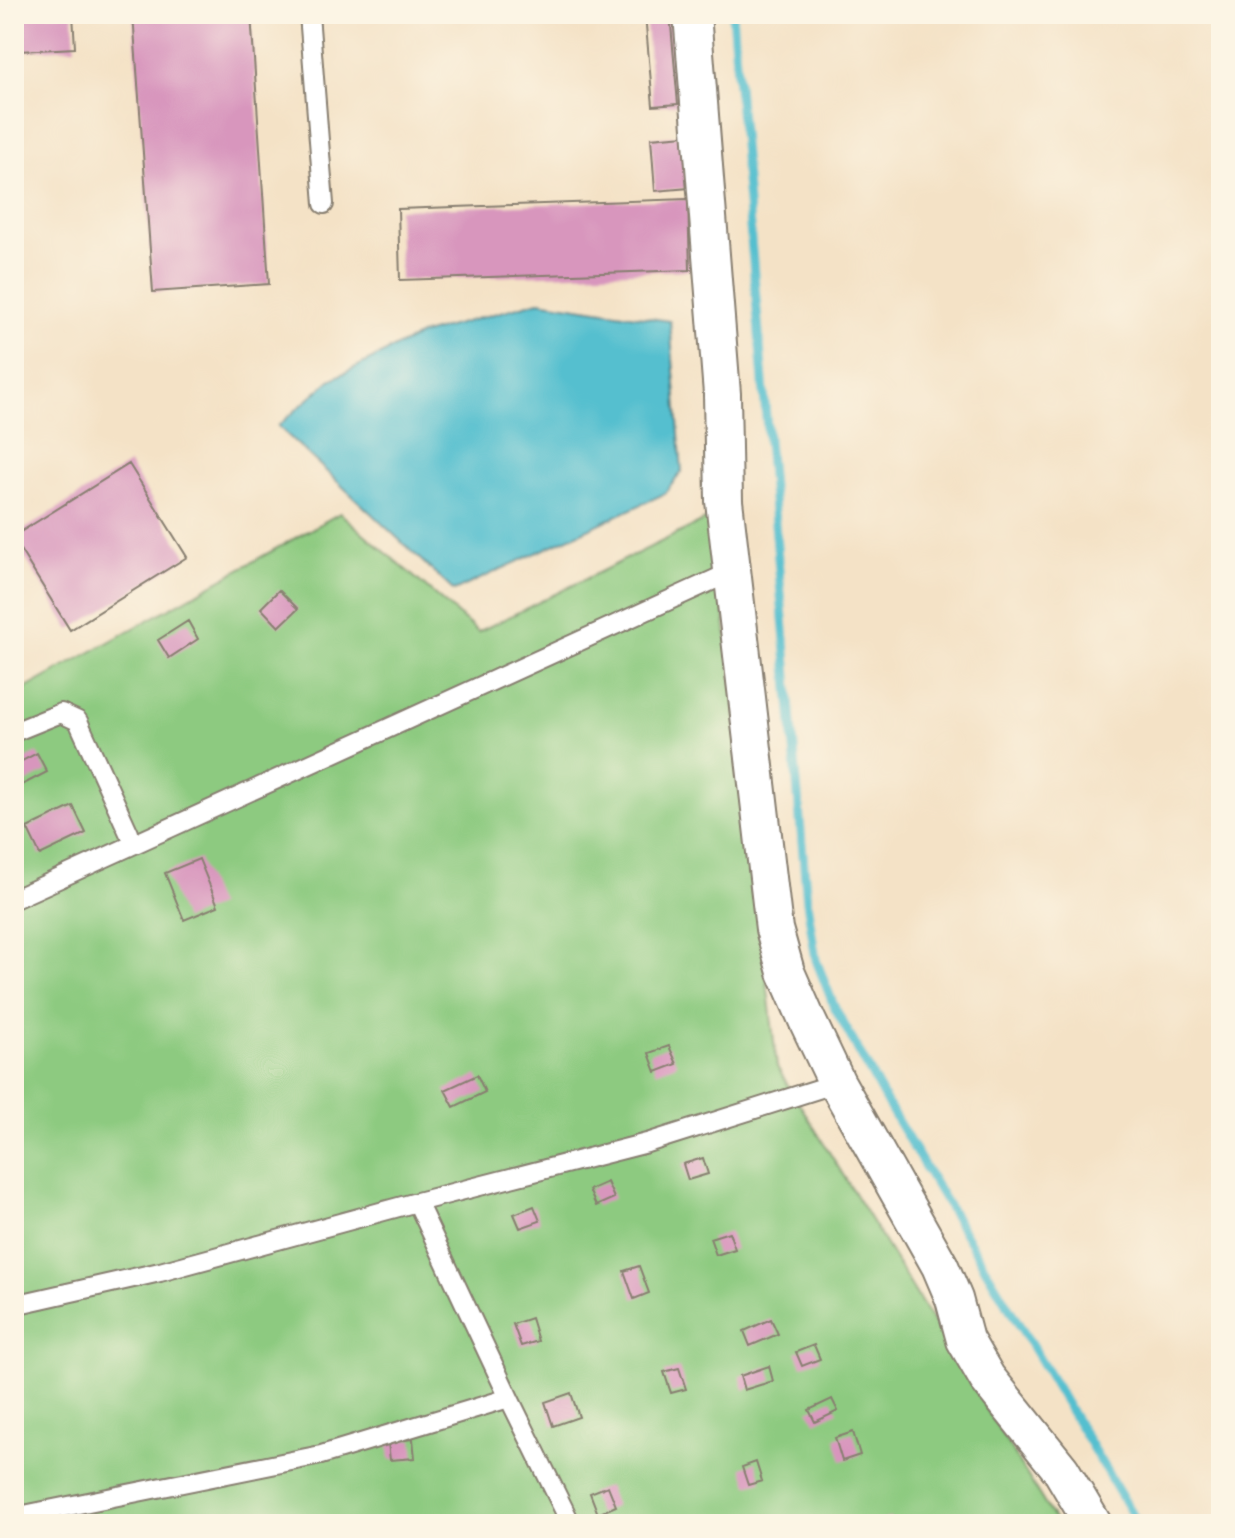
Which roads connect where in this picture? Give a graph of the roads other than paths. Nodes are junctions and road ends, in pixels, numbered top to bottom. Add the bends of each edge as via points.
1 (309, 14) edge
2 (692, 14) edge
3 (324, 204) dead end
4 (731, 572) junction
5 (14, 732) edge
6 (129, 833) dead end
7 (14, 899) edge
8 (837, 1083) junction
9 (417, 1202) junction
10 (14, 1305) edge
11 (509, 1398) junction
12 (14, 1517) edge
13 (571, 1524) edge
14 (1093, 1524) edge

1 - 3 lane
2 - 4 street
4 - 7 lane
4 - 8 street via 774,929 786,972
5 - 6 lane via 61,713 78,721
8 - 9 lane via 647,1143
8 - 14 street via 940,1266 965,1340 987,1378 1061,1470
9 - 10 lane via 160,1272
9 - 11 lane
11 - 12 lane via 321,1455
11 - 13 lane

